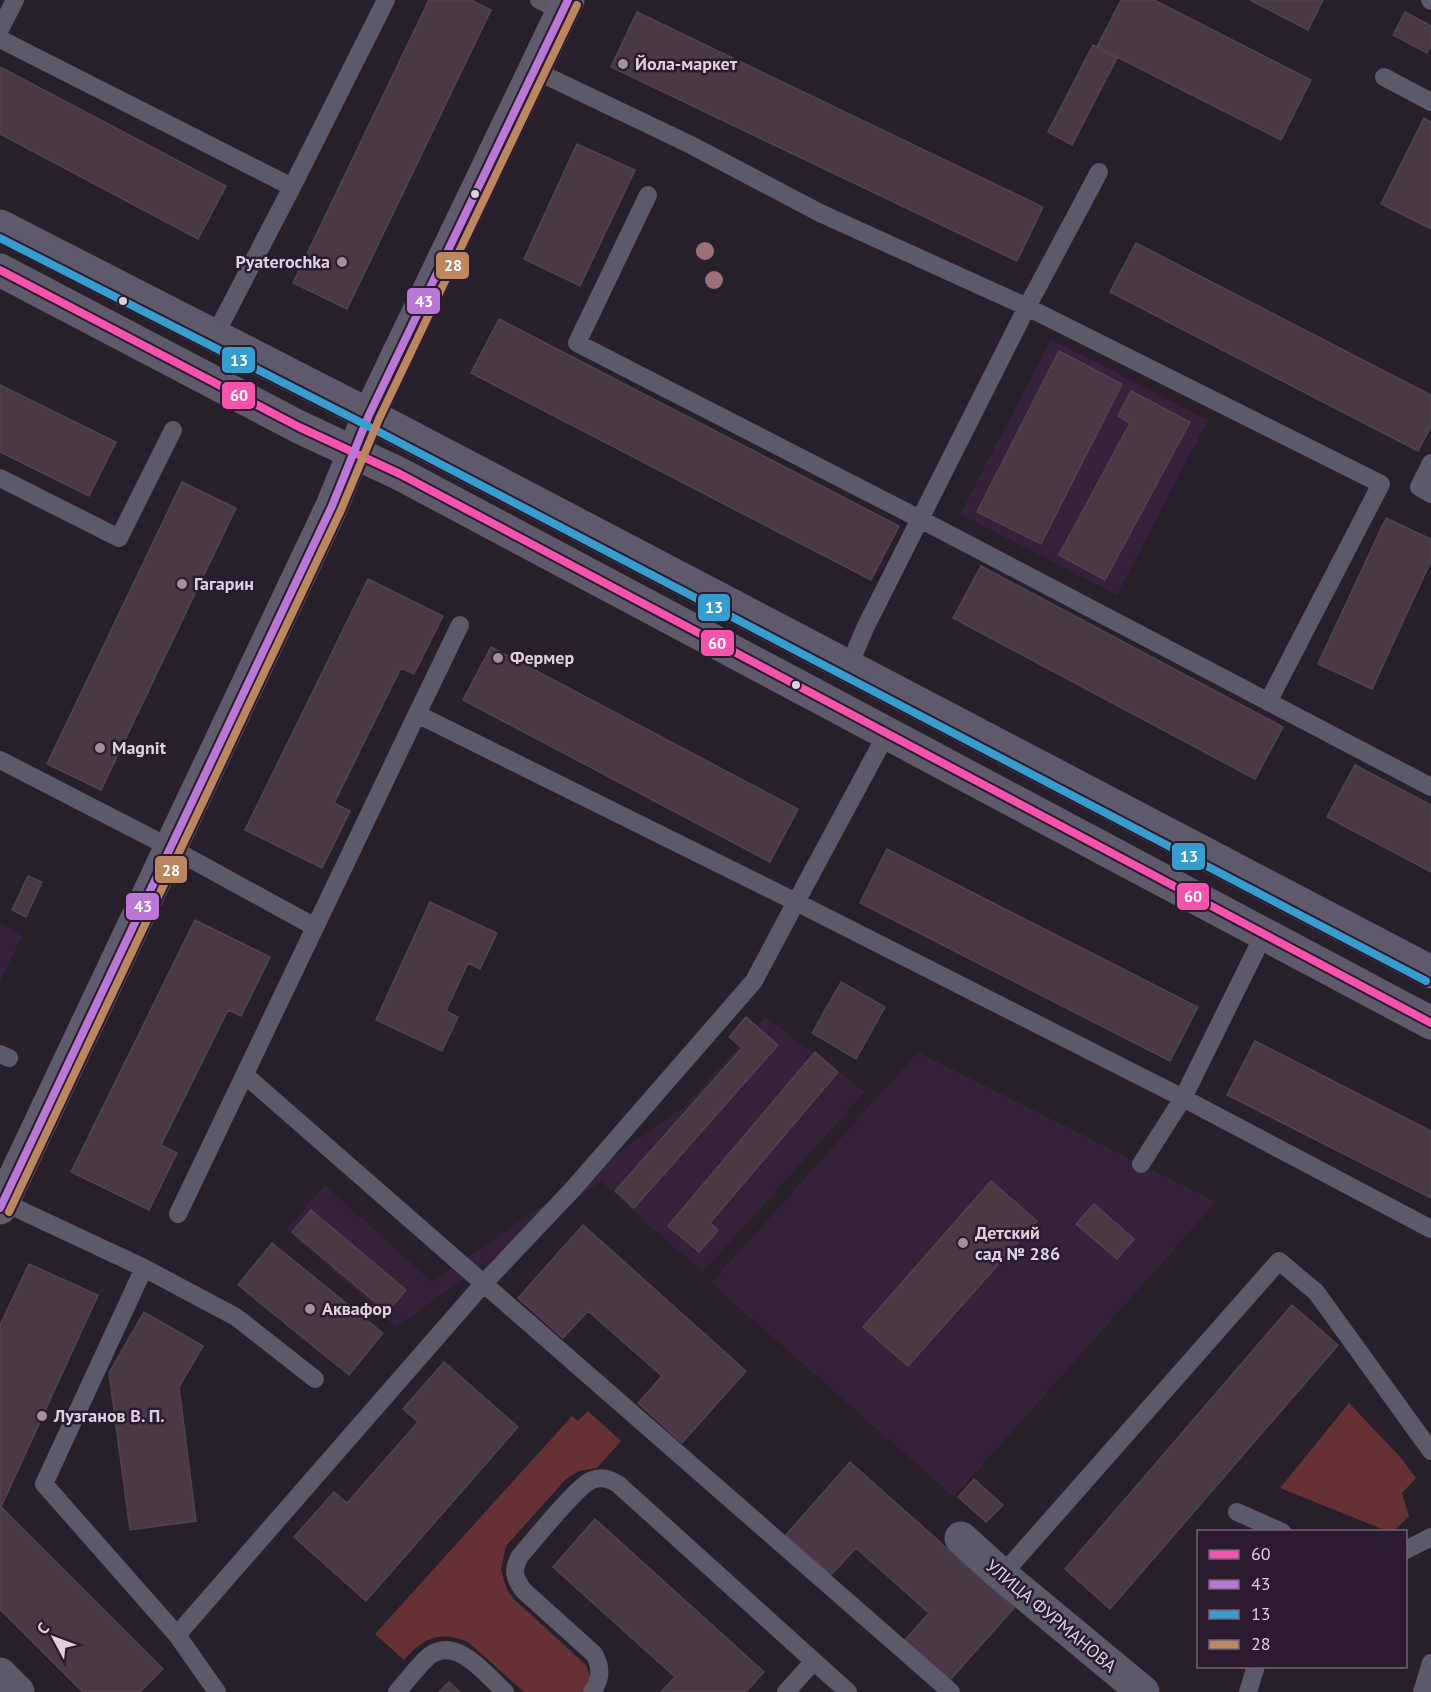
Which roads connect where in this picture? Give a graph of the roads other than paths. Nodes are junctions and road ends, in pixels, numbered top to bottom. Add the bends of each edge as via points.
1 (15, 0) edge
2 (386, 0) edge
3 (556, 4) edge
4 (0, 29) edge
5 (0, 39) edge
6 (534, 70) junction
7 (1384, 77) dead end
8 (1431, 102) edge
9 (1099, 172) dead end
10 (292, 187) junction
11 (648, 195) dead end
12 (0, 226) edge
13 (0, 270) edge
14 (1027, 307) junction
15 (214, 337) junction
16 (369, 415) junction
17 (173, 430) dead end
18 (353, 452) junction
19 (1431, 463) edge
20 (0, 478) edge
21 (1431, 494) edge
22 (920, 519) junction
23 (460, 625) dead end
24 (848, 668) junction
25 (1268, 702) junction
26 (417, 714) junction
27 (887, 733) junction
28 (0, 760) edge
29 (1431, 787) edge
30 (169, 847) junction
31 (796, 902) junction
32 (315, 927) junction
33 (1264, 934) junction
34 (1431, 972) edge
35 (1431, 1023) edge
36 (245, 1075) junction
37 (1183, 1098) junction
38 (1141, 1164) dead end
39 (1, 1205) edge
40 (177, 1214) dead end
41 (1431, 1229) edge
42 (144, 1268) junction
43 (484, 1283) junction
44 (315, 1379) dead end
45 (1431, 1451) edge
46 (1237, 1512) dead end
47 (1278, 1530) edge
48 (1431, 1537) edge
49 (961, 1538) dead end
50 (1407, 1549) edge
51 (1002, 1575) junction
52 (177, 1635) junction
53 (814, 1661) junction
54 (1431, 1663) edge
55 (1255, 1668) edge
56 (0, 1674) edge
57 (18, 1692) edge
58 (217, 1692) edge
59 (397, 1692) edge
60 (505, 1692) edge
61 (592, 1692) edge
62 (786, 1692) edge
63 (848, 1692) edge
64 (951, 1692) edge
65 (1143, 1692) edge
66 (1248, 1692) edge
67 (1422, 1692) edge

1 - 4 lane
2 - 10 lane
3 - 6 street
5 - 10 lane
6 - 14 lane via 820,213
6 - 16 street
7 - 8 lane
9 - 14 lane
10 - 15 lane
11 - 22 lane via 577,343
12 - 15 main road
13 - 18 main road
14 - 22 lane
14 - 25 lane via 1381,484
15 - 16 main road
16 - 18 street
16 - 24 main road
17 - 20 lane via 119,537
18 - 27 main road
18 - 30 street via 332,506
19 - 21 lane via 1419,487
22 - 24 lane
22 - 25 lane
23 - 26 lane
24 - 34 main road
25 - 29 lane
26 - 31 lane
26 - 32 lane
27 - 31 lane
27 - 33 main road
28 - 30 lane
30 - 32 lane
30 - 39 street
31 - 37 lane
31 - 43 lane via 754,981 573,1189
32 - 36 lane
33 - 35 main road
33 - 37 lane
36 - 40 lane
36 - 43 lane
37 - 38 lane
37 - 41 lane
39 - 42 lane
42 - 44 lane via 236,1317
42 - 52 lane via 44,1484
43 - 52 lane
43 - 64 lane
45 - 51 lane via 1316,1292 1279,1261
46 - 47 lane
48 - 50 lane
49 - 51 street, УЛИЦА ФУРМАНОВА
51 - 65 street, УЛИЦА ФУРМАНОВА
52 - 58 lane
53 - 61 lane via 619,1485 601,1478 584,1485 520,1556 514,1572 515,1580 524,1590 594,1654 600,1674
53 - 62 lane
53 - 63 lane
54 - 67 lane
55 - 66 lane
56 - 57 street
59 - 60 lane via 428,1657 446,1650 465,1656

